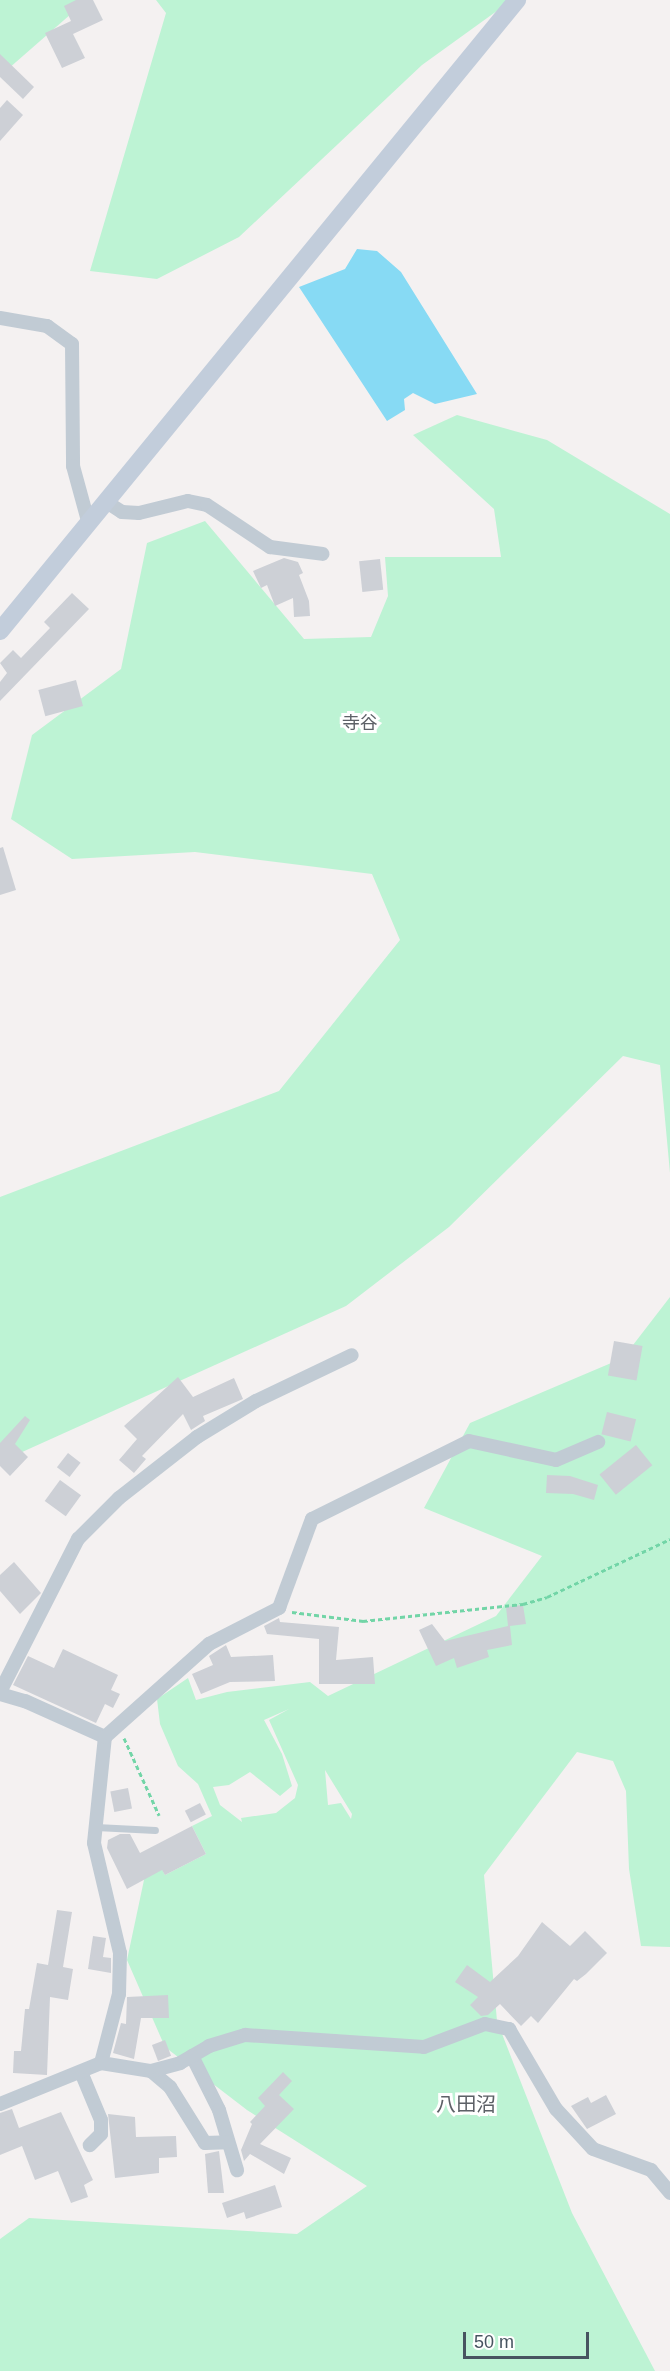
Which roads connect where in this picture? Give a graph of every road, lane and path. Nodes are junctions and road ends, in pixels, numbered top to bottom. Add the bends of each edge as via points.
1 (517, 0) edge
2 (0, 318) edge
3 (105, 501) junction
4 (88, 521) junction
5 (323, 554) dead end
6 (0, 631) edge
7 (352, 1355) dead end
8 (598, 1442) dead end
9 (670, 1539) edge
10 (279, 1608) junction
11 (0, 1693) edge
12 (118, 1725) junction
13 (105, 1737) junction
14 (159, 1815) dead end
15 (96, 1827) junction
16 (155, 1830) dead end
17 (192, 2056) junction
18 (101, 2063) junction
19 (151, 2071) junction
20 (81, 2072) junction
21 (0, 2104) edge
22 (228, 2142) junction
23 (90, 2145) dead end
24 (237, 2170) dead end
25 (670, 2193) edge

1 - 3 street
2 - 4 street via 47,326 72,344 73,466
3 - 4 street
3 - 5 street via 131,513 188,501 207,505 270,547
4 - 6 street
7 - 11 street via 256,1401 197,1437 119,1498 78,1539
8 - 10 street via 556,1460 469,1441 312,1519
9 - 10 path via 547,1597 523,1604 363,1621 312,1617
10 - 12 street via 209,1644
11 - 13 street
12 - 13 street
12 - 14 path
13 - 15 street
15 - 16 lane
15 - 18 street via 96,1854 120,1953 119,1994
17 - 19 street
17 - 22 street via 204,2075
17 - 25 street via 209,2046 245,2035 424,2047 485,2024 509,2029 524,2050 536,2079 573,2130 593,2149 651,2170
18 - 19 street
18 - 20 street
19 - 22 street via 170,2087 205,2143
20 - 21 street
20 - 23 street via 101,2120 101,2133
22 - 24 street

